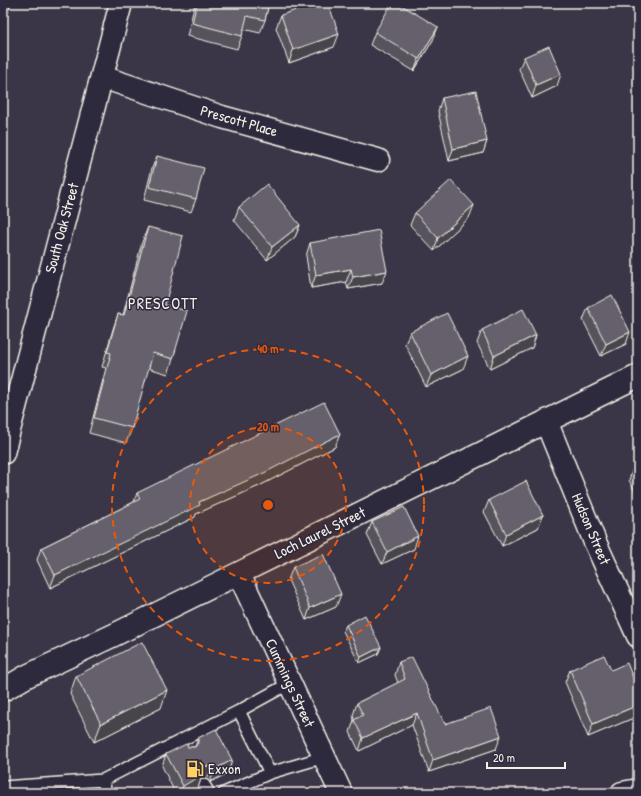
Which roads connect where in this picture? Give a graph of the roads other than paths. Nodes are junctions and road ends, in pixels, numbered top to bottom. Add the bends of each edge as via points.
1 (121, 3) edge
2 (102, 77) junction
3 (378, 160) dead end
4 (638, 376) edge
5 (546, 421) junction
6 (3, 453) edge
7 (239, 574) junction
8 (638, 636) edge
9 (290, 683) junction
10 (3, 690) edge
11 (239, 710) junction
12 (180, 740) junction
13 (187, 753) edge
14 (324, 757) junction
15 (270, 773) junction
16 (103, 780) junction
17 (3, 787) edge
18 (638, 790) edge
19 (106, 793) edge
20 (224, 793) edge
21 (341, 793) edge
22 (622, 793) edge

1 - 2 street, South Oak Street
2 - 3 street, Prescott Place via 222,117
2 - 6 street, South Oak Street
4 - 5 street, Loch Laurel Street
5 - 7 street, Loch Laurel Street
5 - 8 street, Hudson Street via 595,542
7 - 9 street, Cummings Street
7 - 10 street, Loch Laurel Street
9 - 11 lane
9 - 14 street, Cummings Street
11 - 12 lane
11 - 15 lane
12 - 13 lane
12 - 16 lane
14 - 15 lane
14 - 21 street, Cummings Street
15 - 20 lane
16 - 17 lane
16 - 19 lane
18 - 22 street

